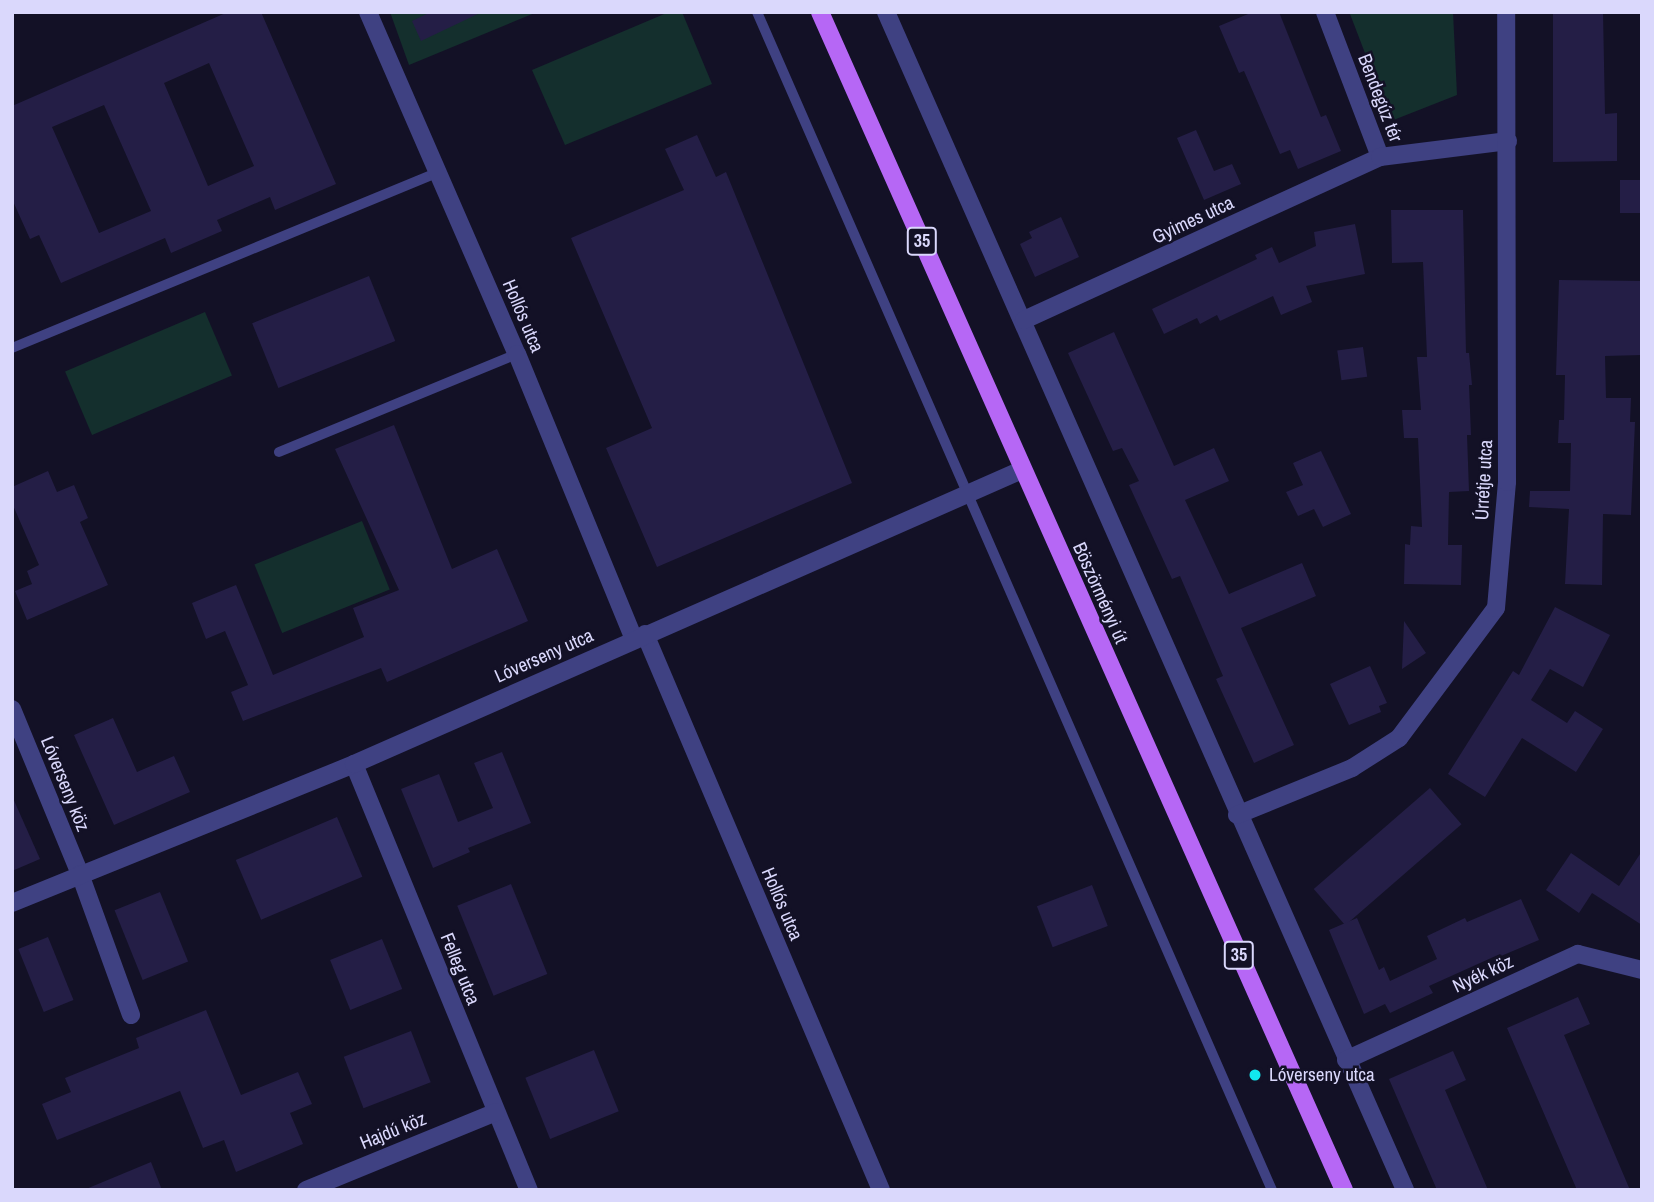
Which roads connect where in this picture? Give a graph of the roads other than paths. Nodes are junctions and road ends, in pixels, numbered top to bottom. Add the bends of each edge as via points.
1 (368, 12) edge
2 (757, 12) edge
3 (820, 12) edge
4 (886, 12) edge
5 (1325, 12) edge
6 (1506, 12) edge
7 (1508, 141) junction
8 (1380, 157) junction
9 (439, 172) junction
10 (1024, 320) junction
11 (12, 348) edge
12 (517, 354) junction
13 (279, 452) dead end
14 (1022, 470) junction
15 (970, 494) junction
16 (639, 637) junction
17 (12, 709) edge
18 (354, 764) junction
19 (1237, 815) junction
20 (80, 874) junction
21 (12, 903) edge
22 (1642, 970) edge
23 (131, 1015) dead end
24 (1346, 1060) junction
25 (496, 1112) junction
26 (306, 1190) edge
27 (529, 1190) edge
28 (881, 1190) edge
29 (1272, 1190) edge
30 (1344, 1190) edge
31 (1405, 1190) edge

1 - 9 street, Hollós utca
2 - 15 lane
3 - 14 main road, Böszörményi út / 35
4 - 10 street
5 - 8 street, Bendegúz tér
6 - 7 street, Úrrétje utca
7 - 8 street, Bendegúz tér
7 - 19 street, Úrrétje utca via 1507,482 1496,608 1399,738 1352,768
8 - 10 street, Gyimes utca
9 - 11 lane
9 - 12 street, Hollós utca
10 - 19 street
12 - 13 lane
12 - 16 street, Hollós utca
14 - 15 street, Lóverseny utca
14 - 30 main road, Böszörményi út / 35
15 - 16 street, Lóverseny utca
15 - 29 lane
16 - 18 street, Lóverseny utca
16 - 28 street, Hollós utca
17 - 20 street, Lóverseny köz
18 - 20 street, Lóverseny utca
18 - 25 street, Felleg utca
19 - 24 street
20 - 21 street, Lóverseny utca
20 - 23 street
22 - 24 street, Nyék köz via 1578,954
24 - 31 street
25 - 26 street, Hajdú köz
25 - 27 street, Felleg utca

